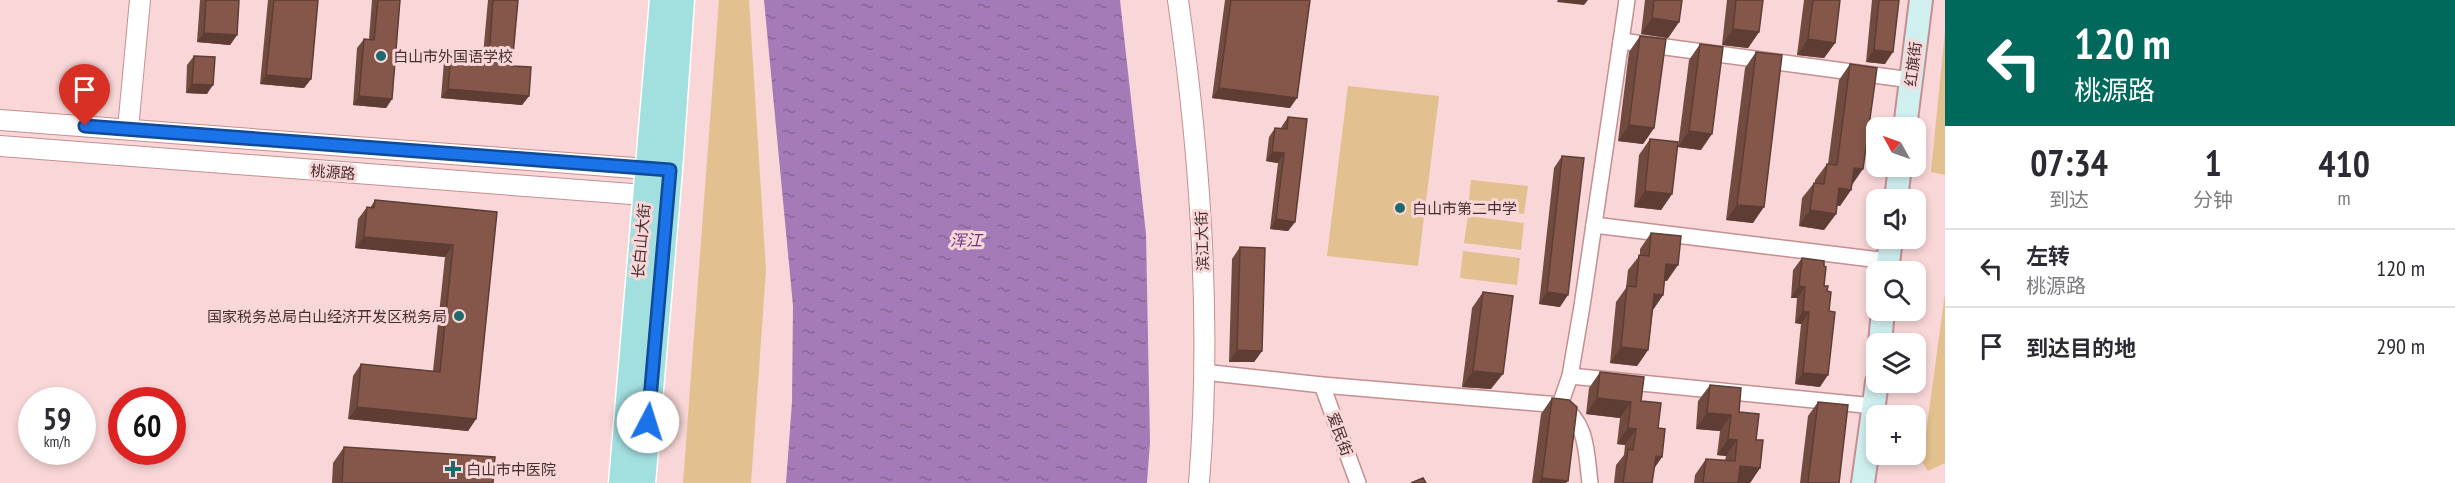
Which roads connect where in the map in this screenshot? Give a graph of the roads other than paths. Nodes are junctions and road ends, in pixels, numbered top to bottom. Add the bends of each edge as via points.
1 (140, 0) edge
2 (662, 0) edge
3 (682, 0) edge
4 (1178, 0) edge
5 (1627, 0) edge
6 (1921, 0) edge
7 (1621, 41) junction
8 (1911, 80) junction
9 (1906, 117) edge
10 (0, 120) edge
11 (128, 129) junction
12 (0, 146) edge
13 (658, 170) junction
14 (656, 196) junction
15 (1594, 225) junction
16 (1888, 257) edge
17 (1203, 372) junction
18 (1570, 376) junction
19 (1322, 385) junction
20 (1560, 405) junction
21 (1866, 405) edge
22 (1866, 462) edge
23 (621, 483) edge
24 (643, 483) edge
25 (1199, 483) edge
26 (1358, 483) edge
27 (1590, 483) edge
28 (1863, 483) edge

1 - 11 street
2 - 13 main road, 长白山大街
3 - 13 main road, 长白山大街
4 - 17 street, 滨江大街 via 1197,147 1203,232
5 - 7 street
6 - 8 main road, 红旗街
7 - 8 street
7 - 15 street
8 - 9 main road, 红旗街
10 - 11 street, 桃源路
11 - 13 street, 桃源路
12 - 14 street, 桃源路
13 - 14 main road, 长白山大街
14 - 23 main road, 长白山大街
14 - 24 main road, 长白山大街
15 - 16 street
15 - 18 street
17 - 19 street
17 - 25 street, 滨江大街
18 - 20 street
18 - 21 street
19 - 20 street
19 - 26 street, 爱民街
20 - 27 street via 1572,412 1582,427
22 - 28 main road

